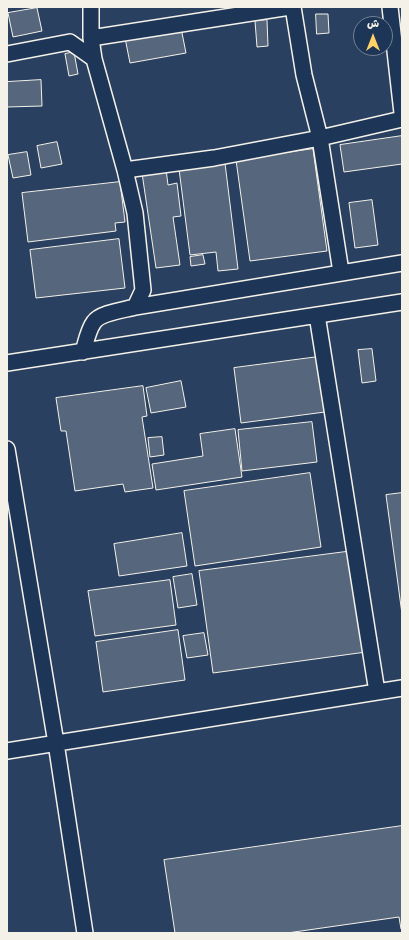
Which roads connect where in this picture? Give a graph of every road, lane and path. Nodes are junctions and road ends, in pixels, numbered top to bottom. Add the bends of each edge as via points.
1 (91, 7) edge
2 (290, 7) edge
3 (293, 7) edge
4 (390, 7) edge
5 (91, 38) junction
6 (7, 54) edge
7 (94, 59) junction
8 (402, 113) edge
9 (402, 119) edge
10 (320, 138) junction
11 (125, 170) junction
12 (402, 262) edge
13 (341, 272) junction
14 (402, 302) edge
15 (135, 307) junction
16 (317, 315) junction
17 (83, 352) junction
18 (7, 363) edge
19 (7, 449) edge
20 (402, 688) edge
21 (377, 692) junction
22 (56, 743) junction
23 (7, 751) edge
24 (85, 933) edge

1 - 5 street
2 - 5 street
3 - 10 street via 304,74
4 - 8 street
5 - 7 street
6 - 7 street via 70,42
7 - 11 street
9 - 10 street
10 - 11 street via 214,158
10 - 13 street
11 - 15 street via 135,213 143,290
12 - 13 street
13 - 15 street
14 - 16 street
15 - 17 street via 102,316 94,321
16 - 17 street
16 - 21 street
17 - 18 street
19 - 22 street
20 - 21 street
21 - 22 street
22 - 23 street
22 - 24 street

